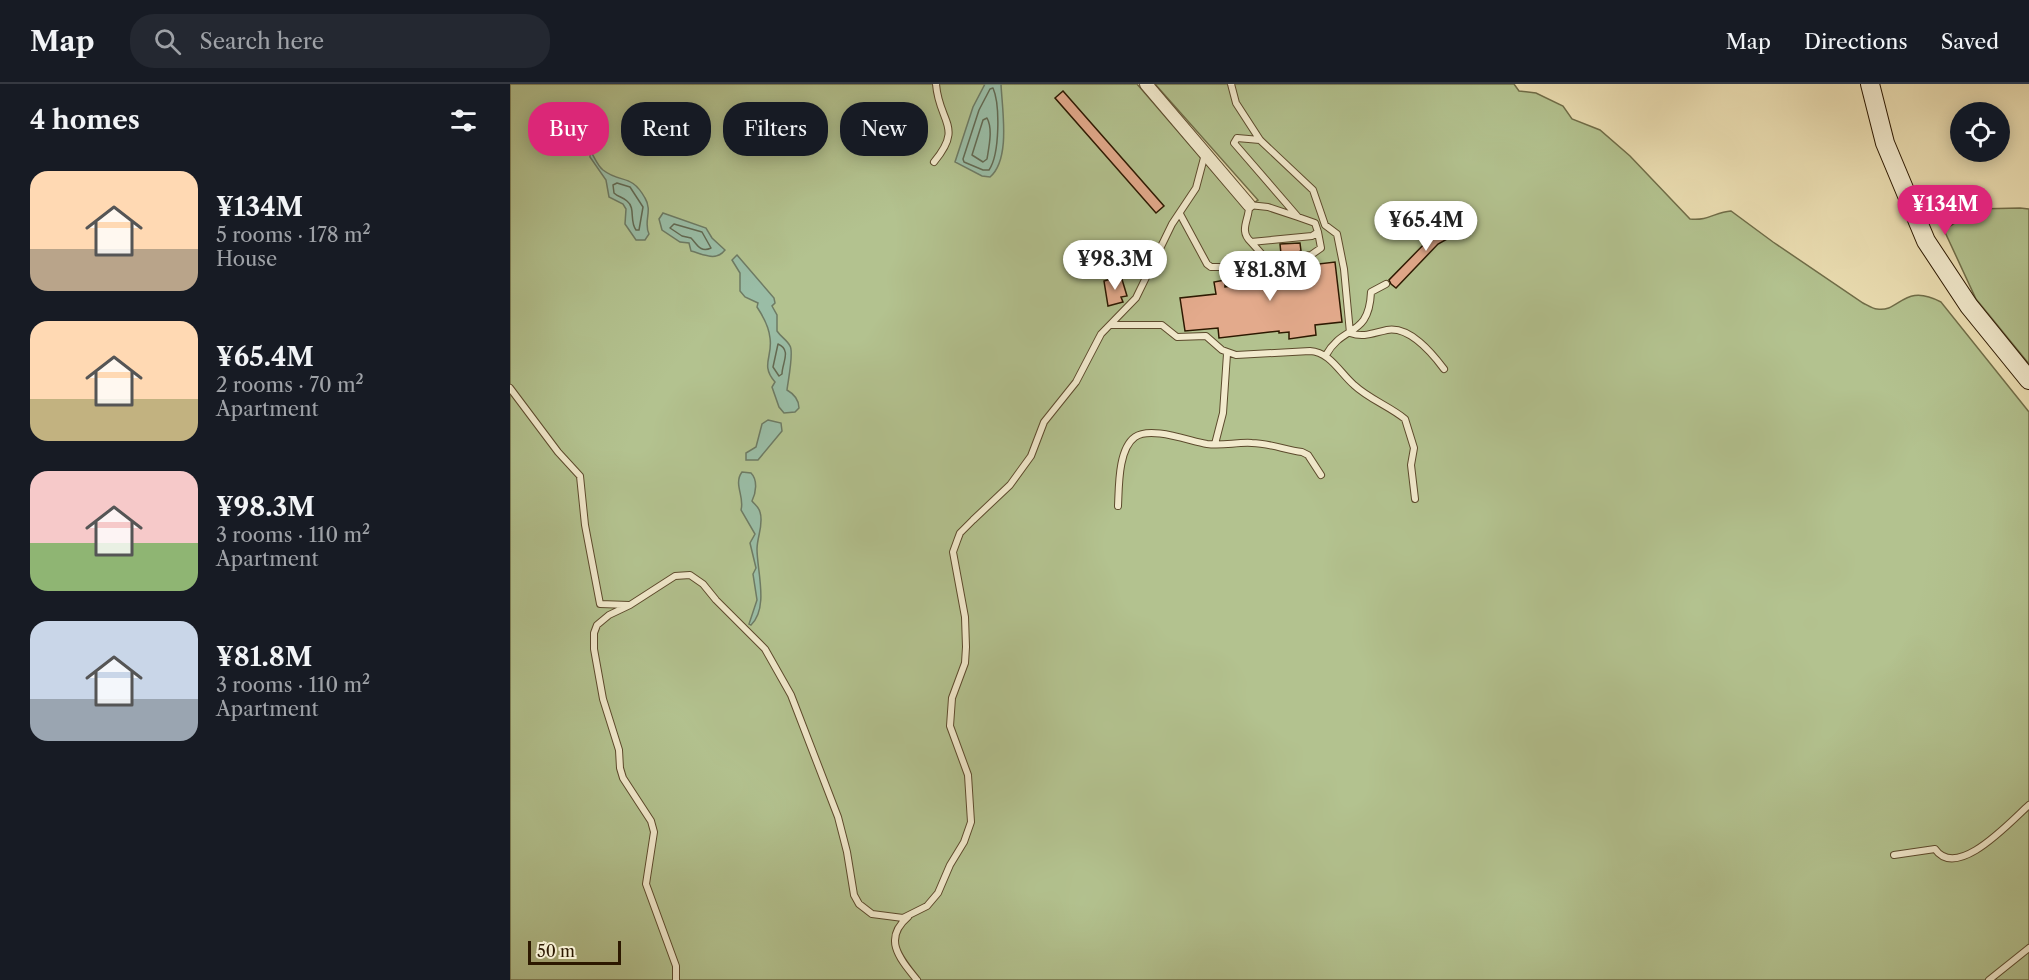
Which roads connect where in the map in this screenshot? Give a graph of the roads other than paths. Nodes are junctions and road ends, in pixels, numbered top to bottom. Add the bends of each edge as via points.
1 (936, 84) edge
2 (1146, 84) edge
3 (1231, 84) edge
4 (1870, 84) edge
5 (1260, 140) junction
6 (1206, 154) junction
7 (934, 162) dead end
8 (1250, 205) junction
9 (1180, 214) junction
10 (1298, 217) junction
11 (1321, 228) junction
12 (1251, 242) junction
13 (1299, 257) dead end
14 (1283, 259) dead end
15 (1263, 275) dead end
16 (1386, 284) dead end
17 (1111, 325) junction
18 (1350, 333) junction
19 (1227, 354) junction
20 (1326, 355) junction
21 (1444, 369) dead end
22 (2029, 380) edge
23 (510, 388) edge
24 (1215, 444) junction
25 (1322, 475) dead end
26 (1415, 499) dead end
27 (1118, 506) dead end
28 (630, 604) junction
29 (2029, 806) edge
30 (1894, 855) dead end
31 (909, 917) junction
32 (2029, 948) edge
33 (676, 980) edge
34 (917, 980) edge
35 (1989, 980) edge

1 - 7 lane via 950,137
2 - 6 street
3 - 5 lane via 1236,103
4 - 22 street via 1885,143 1926,241 1969,306
5 - 10 lane via 1243,137 1234,143
5 - 11 lane via 1313,190
6 - 8 street
6 - 9 lane via 1196,188
8 - 10 lane
8 - 12 lane via 1245,231
9 - 15 lane via 1211,267 1252,268
9 - 17 lane via 1136,298
10 - 11 lane
11 - 12 lane via 1312,236
11 - 13 lane via 1321,248
11 - 18 lane via 1337,234
12 - 14 lane via 1268,261
16 - 18 lane via 1371,292 1371,304 1362,324
17 - 19 lane via 1162,325 1177,337 1206,336
17 - 31 lane via 1097,341 1076,382 1044,422 1031,456 1010,485 973,519 957,540 953,552 966,646 965,663 952,698 950,726 968,775 971,822 933,899
18 - 20 lane via 1332,344
18 - 21 lane via 1368,336 1399,331 1423,345
19 - 20 lane via 1318,351
19 - 24 lane via 1223,413
20 - 26 lane via 1355,386 1405,419 1414,448 1411,465
23 - 28 lane via 580,476 600,604
24 - 25 lane via 1255,443 1302,452
24 - 27 lane via 1156,433 1135,437 1126,449 1119,475
28 - 31 lane via 675,576 690,575 765,649 808,734 838,818 854,895 872,914
28 - 33 lane via 597,626 594,649 623,778 654,832 646,884 676,966
29 - 30 lane via 1971,854 1956,860 1939,855 1935,849
31 - 34 lane via 897,928 894,941 905,966
32 - 35 lane

